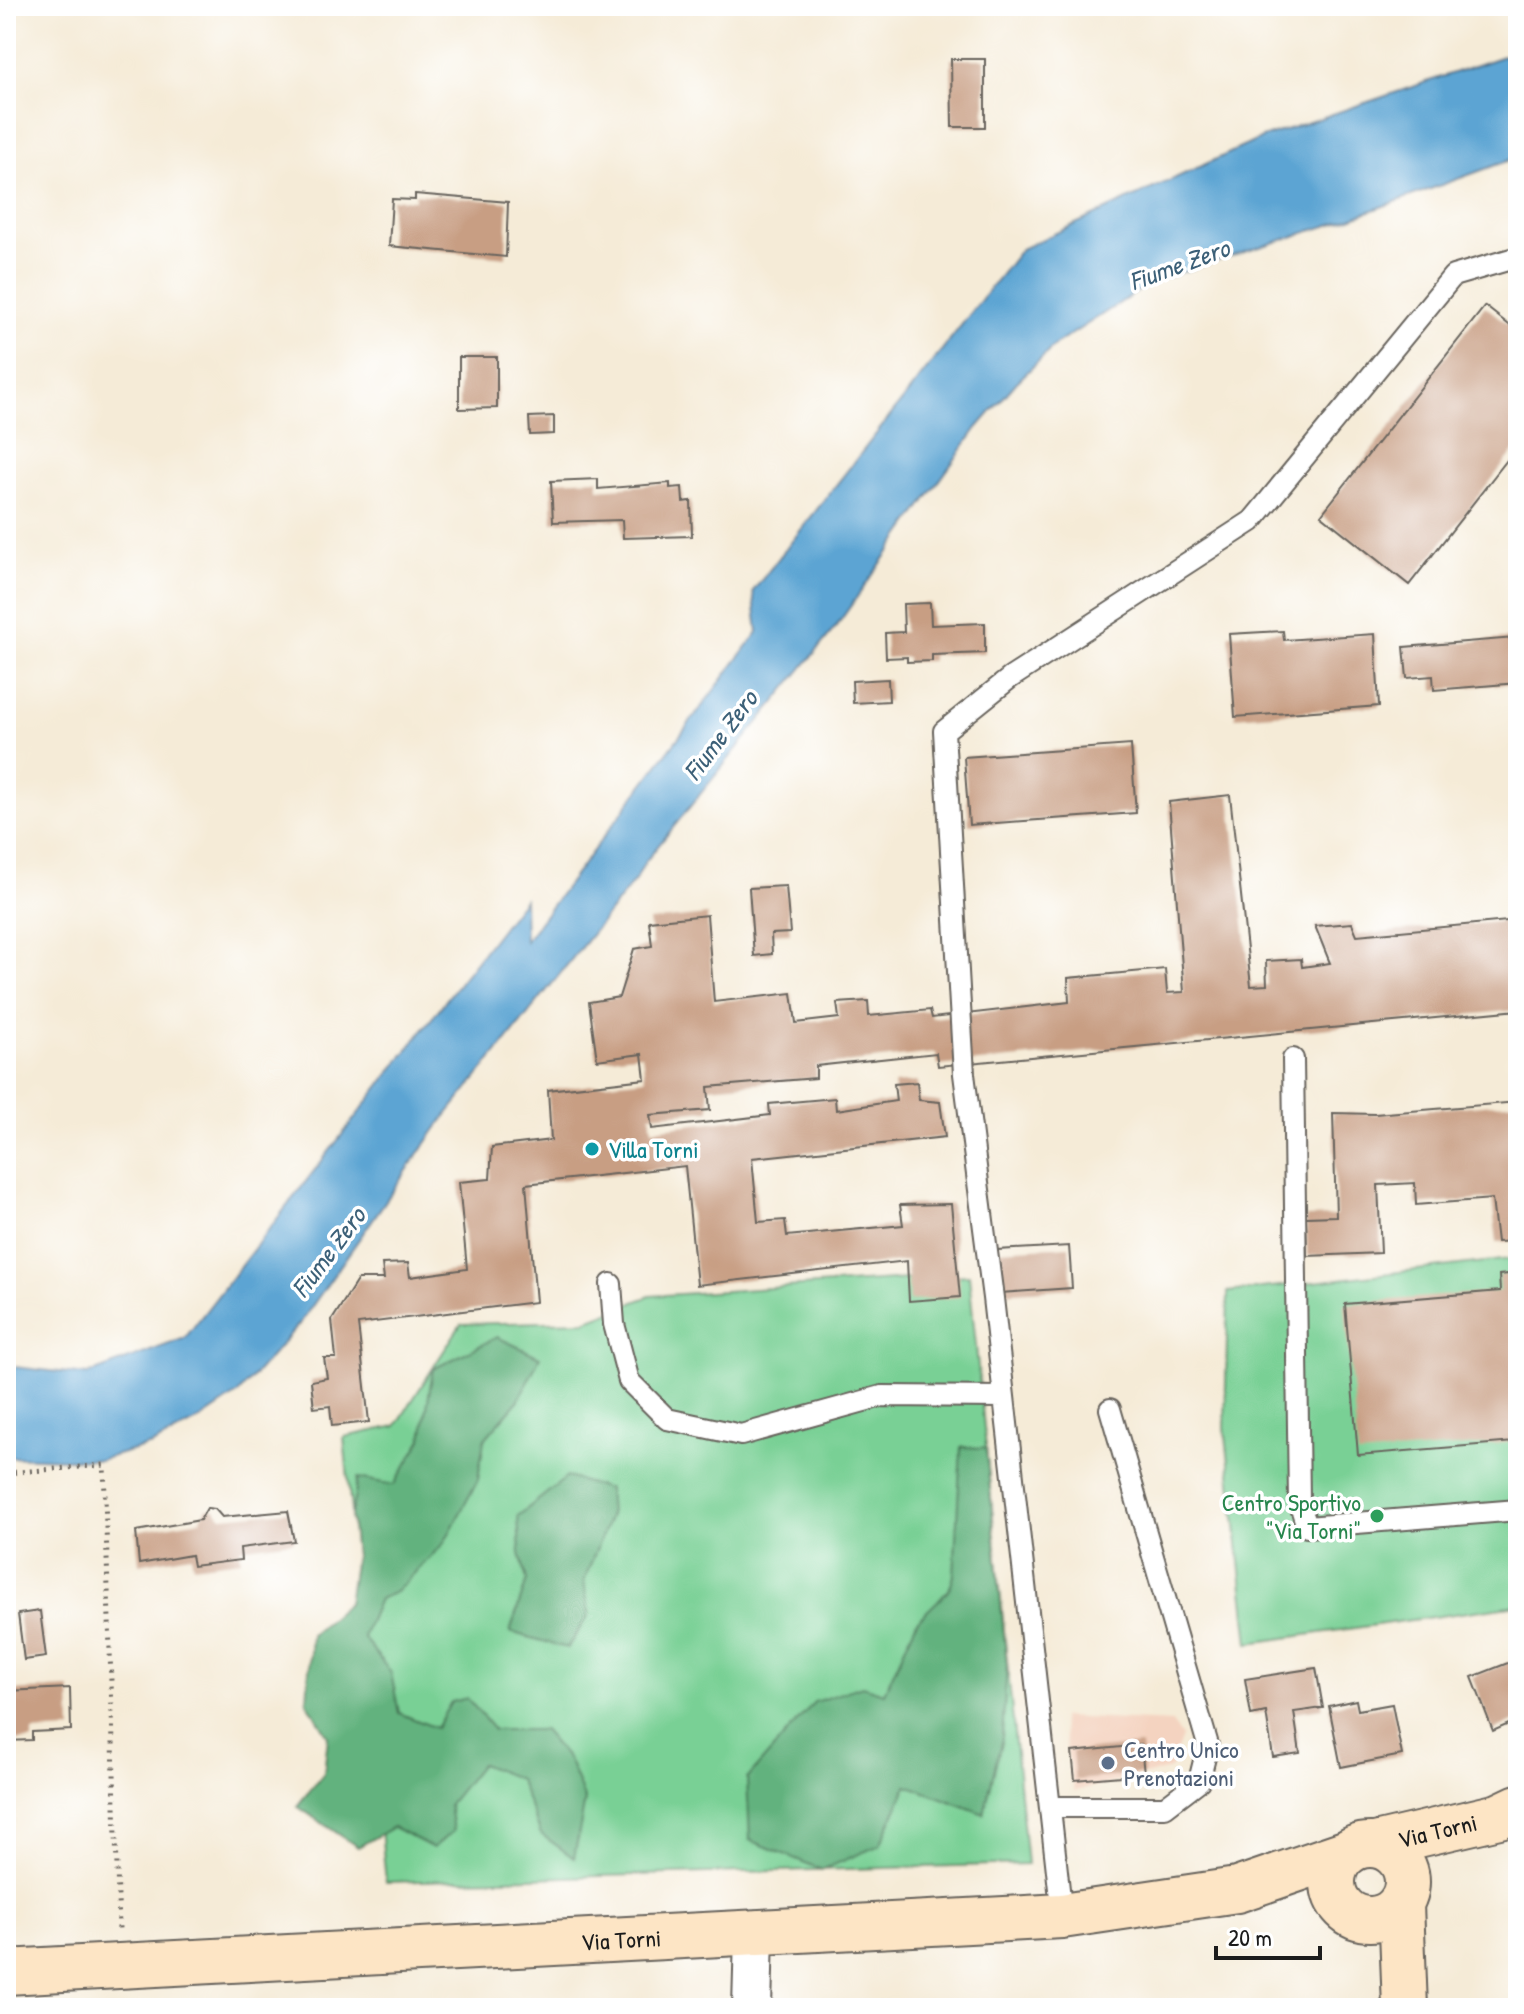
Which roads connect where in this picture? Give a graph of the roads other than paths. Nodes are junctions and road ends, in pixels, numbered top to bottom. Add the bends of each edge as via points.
1 (1518, 257) edge
2 (1293, 1059) dead end
3 (611, 1284) dead end
4 (1004, 1397) junction
5 (1110, 1409) dead end
6 (1518, 1510) edge
7 (1050, 1807) junction
8 (1508, 1812) edge
9 (1362, 1849) junction
10 (1237, 1890) junction
11 (1404, 1894) junction
12 (1347, 1909) junction
13 (1062, 1916) junction
14 (754, 1934) junction
15 (6, 1972) edge
16 (752, 2008) edge
17 (1399, 2008) edge
18 (1405, 2008) edge

1 - 4 lane via 1453,276 1252,521 1010,678 944,731 964,1074
2 - 6 lane via 1299,1501 1307,1527
3 - 4 lane via 614,1324 629,1381 667,1419 741,1435 882,1396
4 - 7 lane
5 - 7 lane via 1208,1745 1199,1781 1165,1807
7 - 13 lane
8 - 9 main road, Via Torni
8 - 11 main road, Via Torni
9 - 10 main road, Via Torni
9 - 11 main road, Via Torni via 1396,1855 1407,1874
9 - 12 main road via 1340,1860 1333,1881
10 - 12 main road, Via Torni
10 - 13 main road, Via Torni
11 - 12 main road, Via Torni via 1385,1917 1375,1920
11 - 18 main road
12 - 17 main road
13 - 14 main road, Via Torni
14 - 15 main road, Via Torni
14 - 16 street

